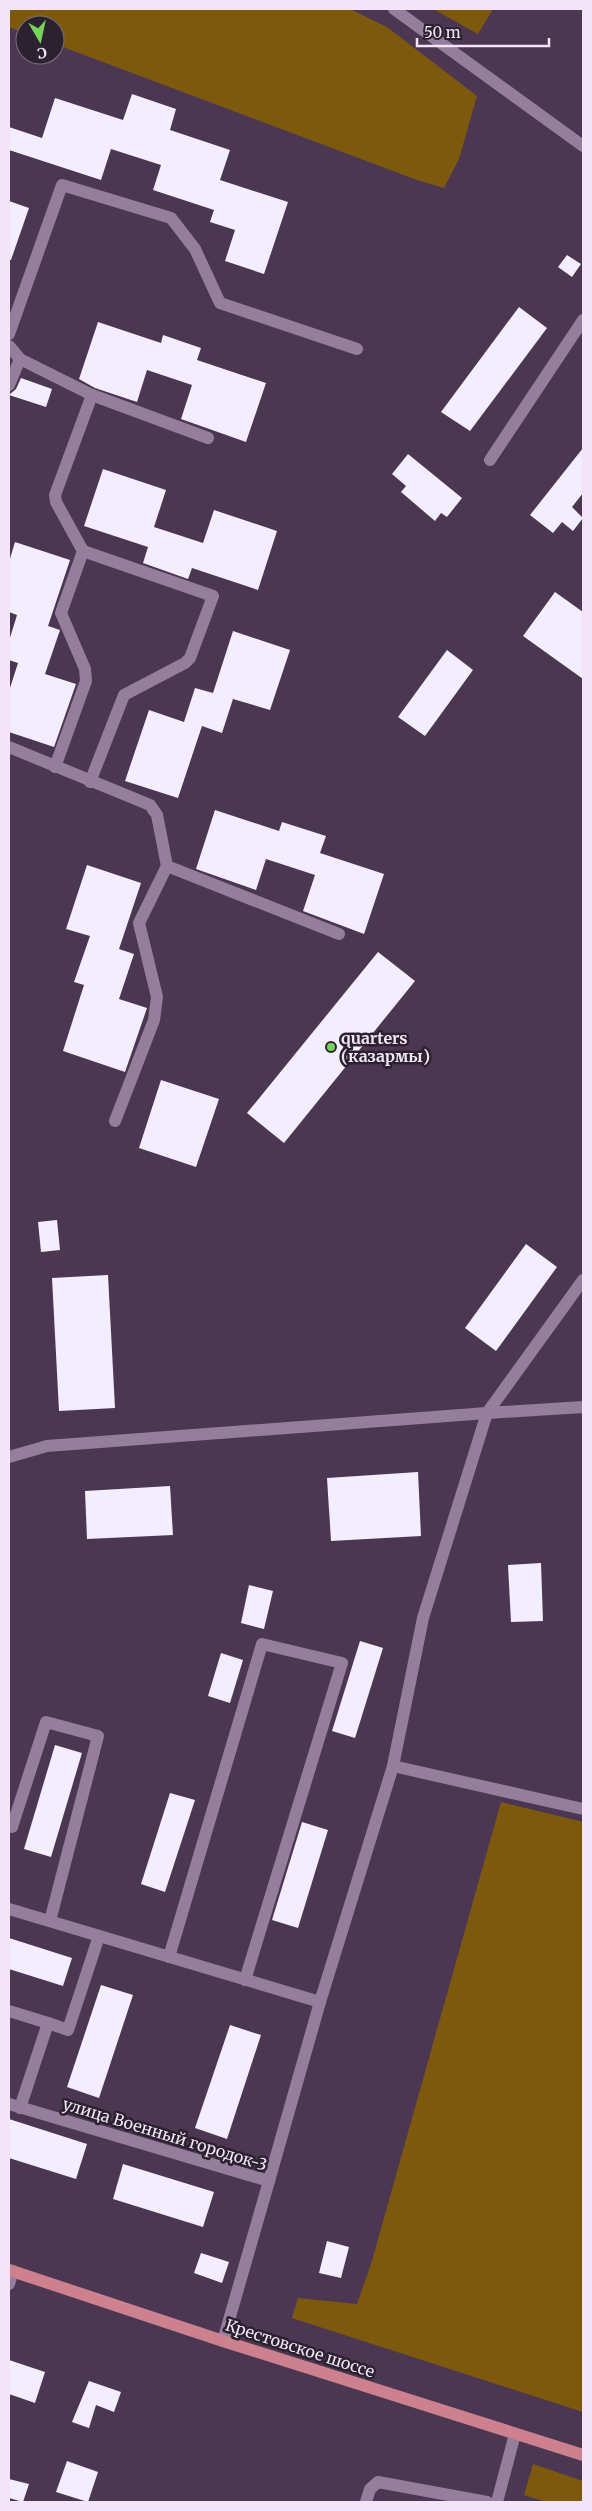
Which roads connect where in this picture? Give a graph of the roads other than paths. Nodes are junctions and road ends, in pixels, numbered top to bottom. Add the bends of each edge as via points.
1 (394, 9) edge
2 (583, 146) edge
3 (583, 320) edge
4 (9, 334) edge
5 (9, 346) edge
6 (357, 349) dead end
7 (20, 359) junction
8 (9, 385) edge
9 (92, 395) junction
10 (208, 438) dead end
11 (490, 460) dead end
12 (83, 551) junction
13 (9, 747) edge
14 (55, 767) junction
15 (90, 782) junction
16 (167, 866) junction
17 (339, 934) dead end
18 (115, 1121) dead end
19 (583, 1280) edge
20 (583, 1407) edge
21 (487, 1413) junction
22 (9, 1456) edge
23 (393, 1766) junction
24 (583, 1809) edge
25 (9, 1826) edge
26 (9, 1909) edge
27 (50, 1921) junction
28 (99, 1936) junction
29 (169, 1957) junction
30 (245, 1980) junction
31 (320, 2002) junction
32 (9, 2011) edge
33 (48, 2023) junction
34 (14, 2106) edge
35 (269, 2181) junction
36 (11, 2270) edge
37 (9, 2284) edge
38 (223, 2341) junction
39 (516, 2434) junction
40 (583, 2455) edge
41 (433, 2497) edge
42 (366, 2502) edge
43 (487, 2502) edge
44 (497, 2502) edge

1 - 2 street
3 - 11 street
4 - 6 street via 62,185 172,218 195,249 220,303
5 - 7 street
7 - 8 street
7 - 9 street
9 - 10 street
9 - 12 street via 55,495
12 - 14 street via 61,613 85,669 86,681
12 - 15 street via 213,596 185,664 124,695
13 - 14 street
14 - 15 street
15 - 16 street via 150,805 157,814
16 - 17 street
16 - 18 street via 139,923 157,997 154,1020
19 - 21 street
20 - 21 street
21 - 22 street via 47,1446
21 - 23 street via 423,1618
23 - 24 street
23 - 31 street
25 - 27 street via 12,1827 46,1722 98,1736
26 - 27 street
27 - 28 street
28 - 29 street
28 - 33 street via 68,2030
29 - 30 street
29 - 30 street via 262,1644 342,1663
30 - 31 street
31 - 35 street
32 - 33 street
33 - 34 street
34 - 35 street, улица Военный городок-3
35 - 38 street, улица Военный городок-3
36 - 37 street
36 - 38 main road, Крестовское шоссе
38 - 39 main road, Крестовское шоссе
39 - 40 main road, Крестовское шоссе
39 - 44 street
41 - 42 street via 378,2482 370,2489
41 - 43 street

